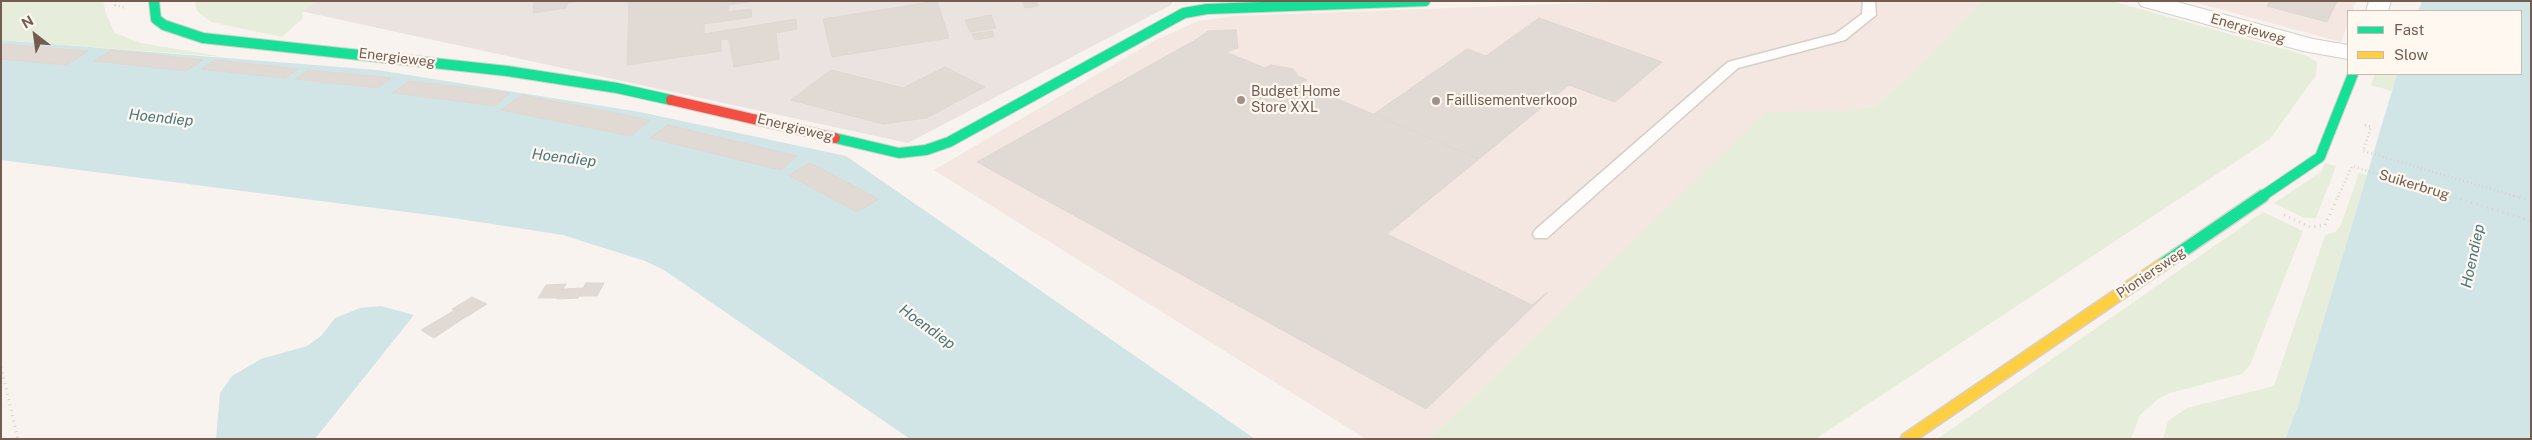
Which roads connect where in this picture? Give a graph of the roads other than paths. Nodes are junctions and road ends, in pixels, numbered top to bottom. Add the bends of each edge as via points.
1 (154, 1) edge
2 (1425, 1) edge
3 (1869, 1) edge
4 (2149, 1) edge
5 (1332, 3) edge
6 (1205, 5) edge
7 (2347, 53) edge
8 (2353, 75) edge
9 (1541, 234) dead end
10 (1907, 439) edge

1 - 6 street, Energieweg via 156,19 164,26 203,38 507,71 617,88 900,153 926,150 949,142 1176,17
2 - 5 street, Energieweg
3 - 9 lane via 1869,15 1840,37 1733,65
4 - 7 street, Energieweg
5 - 6 street, Energieweg
8 - 10 street, Pioniersweg via 2320,157

